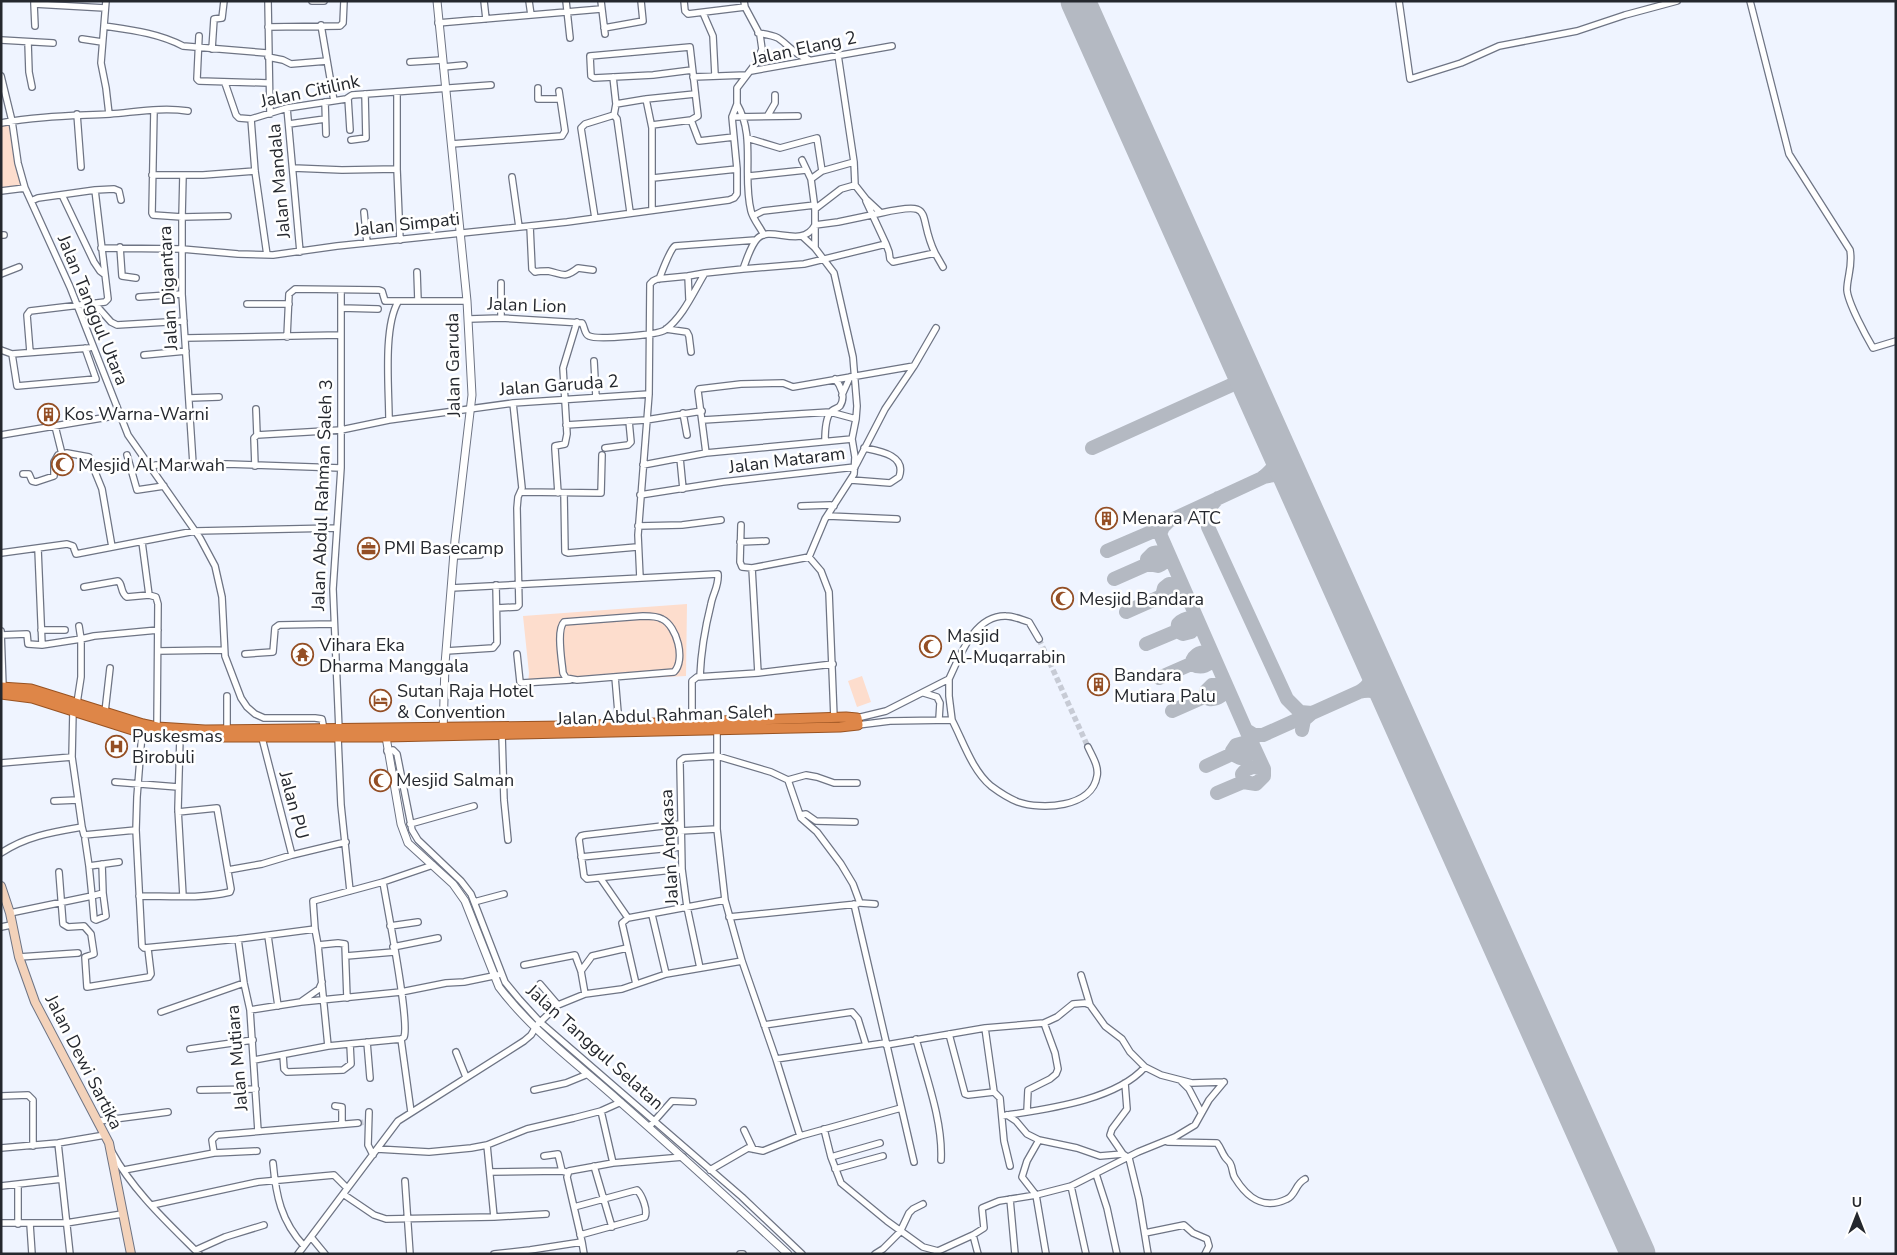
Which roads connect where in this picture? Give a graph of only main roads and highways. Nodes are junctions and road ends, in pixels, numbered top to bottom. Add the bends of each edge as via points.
1 (2, 689) edge
2 (75, 707) junction
3 (756, 725) junction
4 (565, 730) junction
5 (443, 732) junction
6 (285, 734) junction
7 (338, 734) junction
8 (1, 886) edge
9 (131, 1254) edge

1 - 2 highway, Jalan Abdul Rahman Saleh
2 - 6 highway, Jalan Abdul Rahman Saleh via 157,727
2 - 6 highway, Jalan Abdul Rahman Saleh via 142,733 262,738
3 - 3 highway, Jalan Abdul Rahman Saleh via 834,718 857,721 840,727
3 - 4 highway, Jalan Abdul Rahman Saleh via 717,729
3 - 4 highway, Jalan Abdul Rahman Saleh via 692,722 619,724
4 - 5 highway, Jalan Abdul Rahman Saleh
4 - 5 highway, Jalan Abdul Rahman Saleh via 502,734
5 - 7 highway, Jalan Abdul Rahman Saleh
5 - 7 highway, Jalan Abdul Rahman Saleh via 386,737
6 - 7 highway, Jalan Abdul Rahman Saleh
6 - 7 highway, Jalan Abdul Rahman Saleh via 324,730
8 - 9 main road, Jalan Dewi Sartika via 19,957 39,1010 99,1121 110,1148

